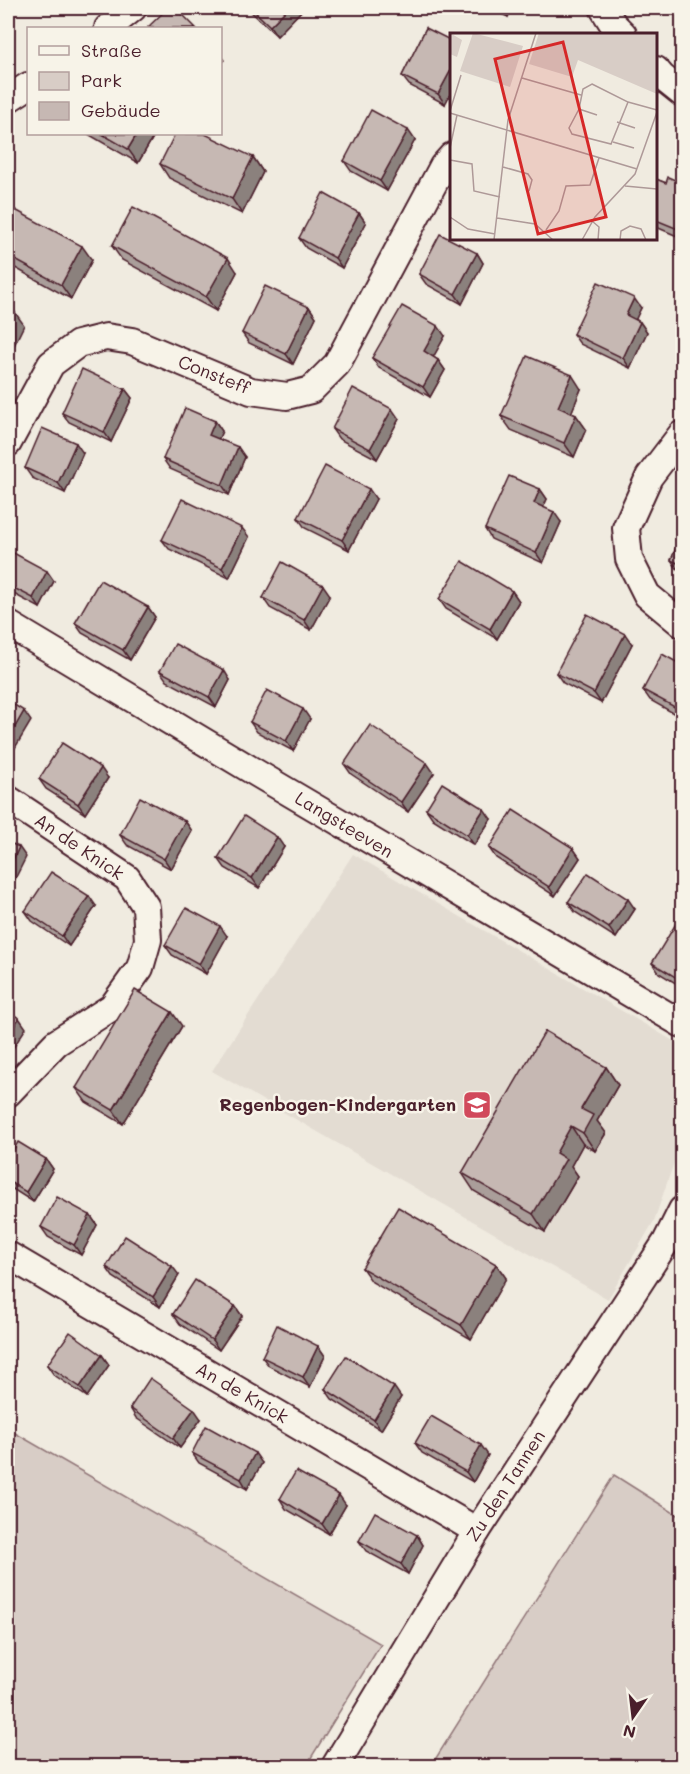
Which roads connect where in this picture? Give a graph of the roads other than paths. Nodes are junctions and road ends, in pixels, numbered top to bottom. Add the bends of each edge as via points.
1 (133, 8) edge
2 (109, 27) edge
3 (657, 71) edge
4 (27, 87) edge
5 (682, 93) edge
6 (8, 99) edge
7 (450, 158) edge
8 (681, 435) edge
9 (8, 443) edge
10 (8, 624) edge
11 (682, 624) edge
12 (8, 798) edge
13 (682, 1024) edge
14 (8, 1093) edge
15 (682, 1210) edge
16 (8, 1255) edge
17 (477, 1531) junction
18 (335, 1767) edge

1 - 2 street
3 - 5 street
4 - 6 street
7 - 9 street, Consteff via 442,166 337,364 311,390 287,396 251,391 132,341 106,337 78,344 51,364
8 - 11 street via 649,477 626,528 628,559 647,595
10 - 13 street, Langsteeven
12 - 14 street, An de Knick via 127,878 147,907 148,940 140,968 112,1007 56,1043
15 - 17 street, Zu den Tannen via 666,1242
16 - 17 street, An de Knick
17 - 18 street, Zu den Tannen

